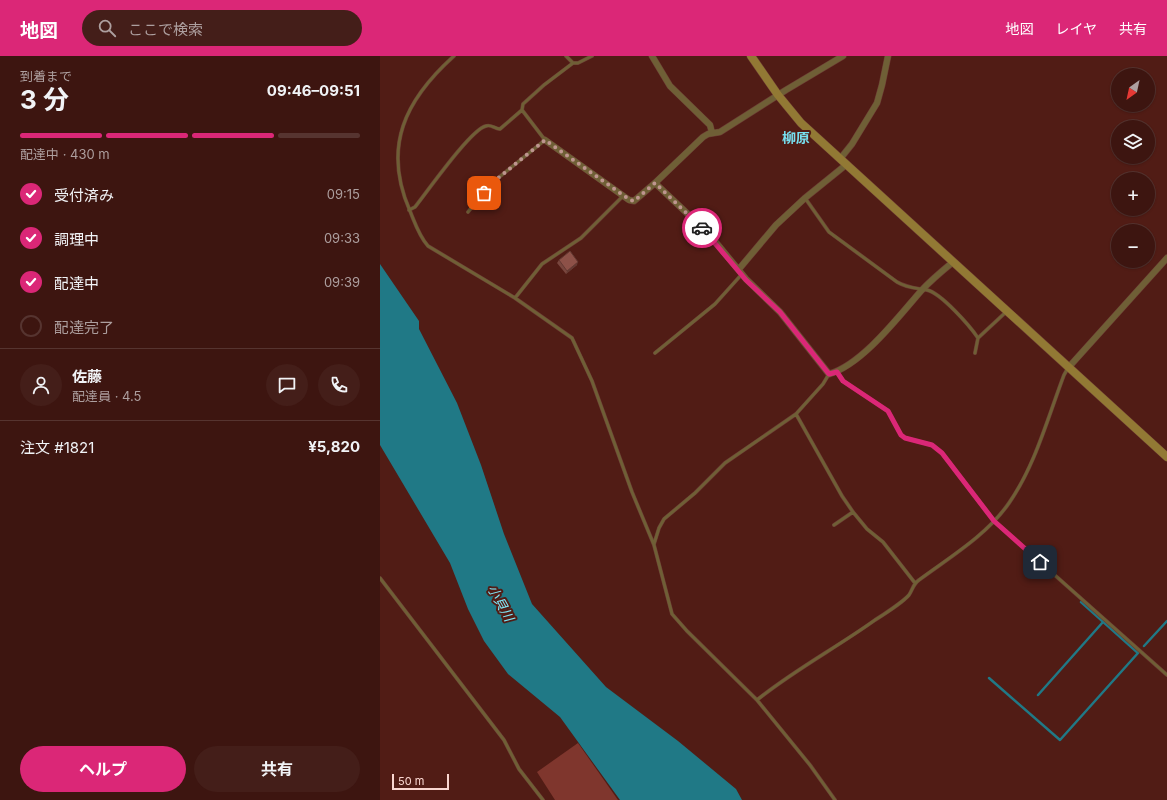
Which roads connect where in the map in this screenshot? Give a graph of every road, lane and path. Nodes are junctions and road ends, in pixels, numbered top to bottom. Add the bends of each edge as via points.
1 (454, 56) edge
2 (566, 56) edge
3 (592, 56) edge
4 (652, 56) edge
5 (751, 56) edge
6 (843, 56) edge
7 (888, 56) edge
8 (573, 63) junction
9 (778, 95) junction
10 (522, 110) junction
11 (712, 133) junction
12 (545, 140) junction
13 (843, 162) junction
14 (655, 183) junction
15 (623, 196) junction
16 (805, 198) junction
17 (409, 210) junction
18 (468, 212) dead end
19 (1167, 258) edge
20 (953, 262) junction
21 (740, 272) junction
22 (922, 290) junction
23 (515, 298) junction
24 (1007, 311) junction
25 (978, 338) junction
26 (655, 353) dead end
27 (975, 353) dead end
28 (1068, 368) junction
29 (837, 372) junction
30 (829, 374) junction
31 (796, 414) junction
32 (1167, 457) edge
33 (853, 512) junction
34 (994, 521) junction
35 (834, 525) dead end
36 (654, 545) junction
37 (380, 578) edge
38 (915, 583) junction
39 (1167, 676) edge
40 (757, 700) junction
41 (543, 800) edge
42 (835, 800) edge

1 - 17 lane via 418,94 404,119 398,147 399,172
2 - 8 lane
3 - 8 lane
4 - 11 street via 670,86 710,126
5 - 9 street
6 - 9 street
7 - 13 street via 877,103
8 - 10 lane via 528,99
9 - 11 street via 720,132
9 - 13 street via 801,123
10 - 12 lane
10 - 17 lane via 500,129 490,125 476,131 415,207
11 - 14 street via 703,137
12 - 15 street
12 - 18 lane via 492,183
13 - 16 street
13 - 20 street
14 - 15 street via 634,201
14 - 21 street via 709,234
15 - 23 lane via 581,238 542,264
16 - 21 street via 776,225
16 - 22 lane via 829,232 897,282
17 - 23 lane via 423,241 428,246
19 - 28 street
20 - 22 street
20 - 24 street
21 - 26 lane via 715,304
21 - 30 street via 780,312
22 - 25 lane via 931,291 946,302
22 - 29 street via 865,352 849,366
23 - 36 lane via 572,338 592,381
24 - 25 lane
24 - 28 street
25 - 27 lane
28 - 32 street
28 - 34 lane via 1034,456 1009,503
29 - 30 street
29 - 34 lane via 843,381 888,411 901,435 932,445 942,453
30 - 31 lane
31 - 33 lane
31 - 36 lane via 719,469 664,519
33 - 35 lane
33 - 38 lane via 867,529 883,542
34 - 38 lane
34 - 39 lane
36 - 40 lane via 672,614
37 - 41 lane via 504,740 519,769
38 - 40 lane via 909,595 876,620 799,668
40 - 42 lane

